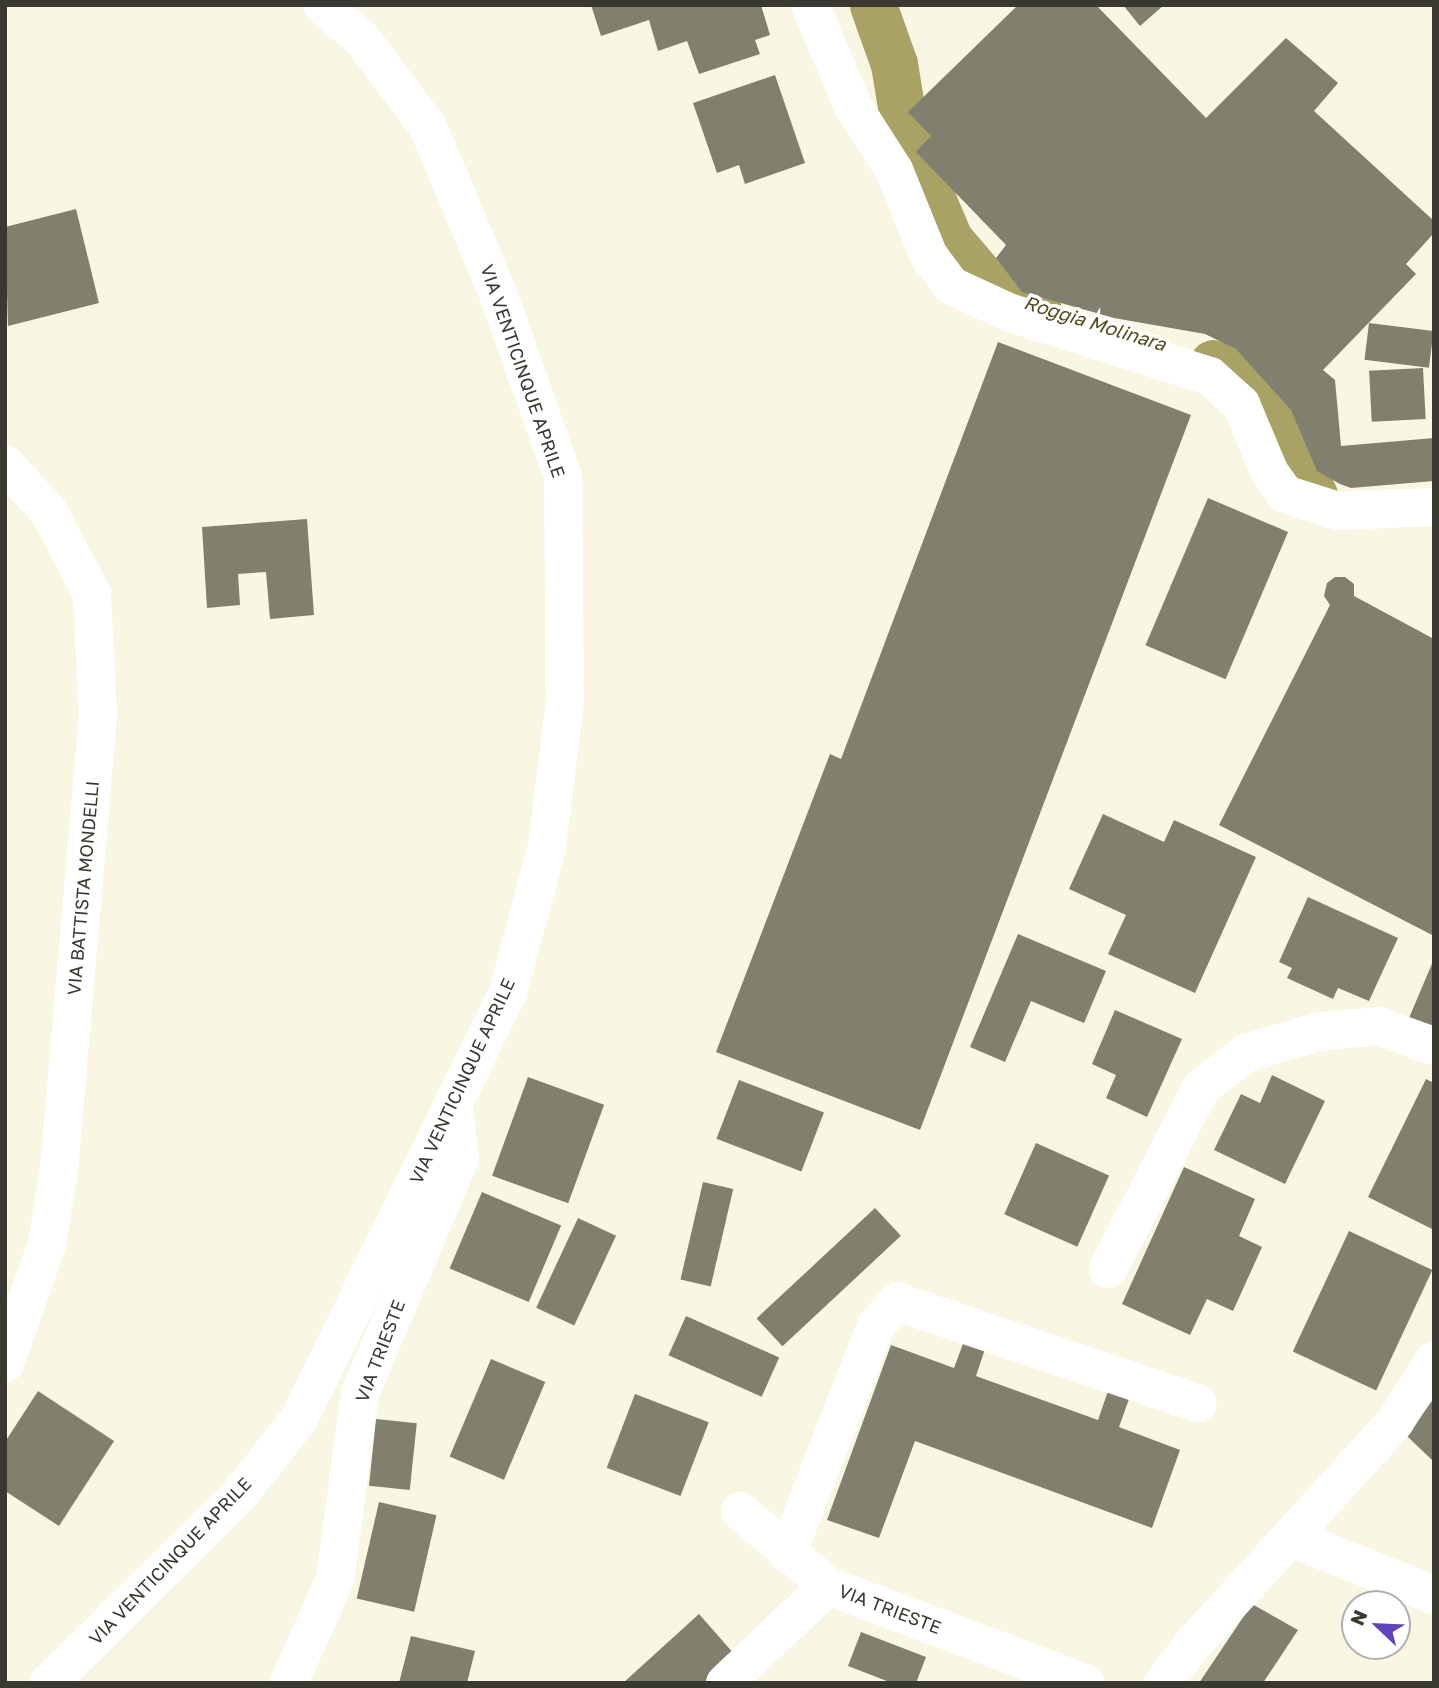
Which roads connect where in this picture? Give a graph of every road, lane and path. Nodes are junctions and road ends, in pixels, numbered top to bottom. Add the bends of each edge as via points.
1 (322, 5) edge
2 (810, 5) edge
3 (5, 464) edge
4 (1434, 507) edge
5 (1434, 1045) edge
6 (453, 1103) junction
7 (1108, 1269) dead end
8 (10, 1347) edge
9 (1434, 1360) edge
10 (1197, 1403) dead end
11 (740, 1511) dead end
12 (1292, 1538) junction
13 (787, 1554) junction
14 (828, 1586) junction
15 (1434, 1595) edge
16 (49, 1683) edge
17 (289, 1683) edge
18 (725, 1683) edge
19 (1085, 1683) edge
20 (1163, 1683) edge

1 - 6 street, VIA VENTICINQUE APRILE via 362,39 428,127 499,296 563,477 565,702 547,846 508,992
2 - 4 street via 853,106 894,170 929,256 952,286 1008,312 1210,376 1241,404 1270,472 1285,494 1338,511
3 - 8 street, VIA BATTISTA MONDELLI via 49,512 92,594 98,715 59,1170 47,1244
5 - 7 street via 1377,1026 1317,1032 1245,1053 1202,1088
6 - 16 street, VIA VENTICINQUE APRILE via 299,1419 240,1493
6 - 17 street, VIA TRIESTE via 460,1159 360,1393 335,1579
9 - 12 street via 1395,1422
10 - 13 street via 897,1302 876,1326
11 - 13 street
12 - 15 street
12 - 20 street via 1192,1645
13 - 14 street
14 - 18 street, VIA TRIESTE
14 - 19 street, VIA TRIESTE

